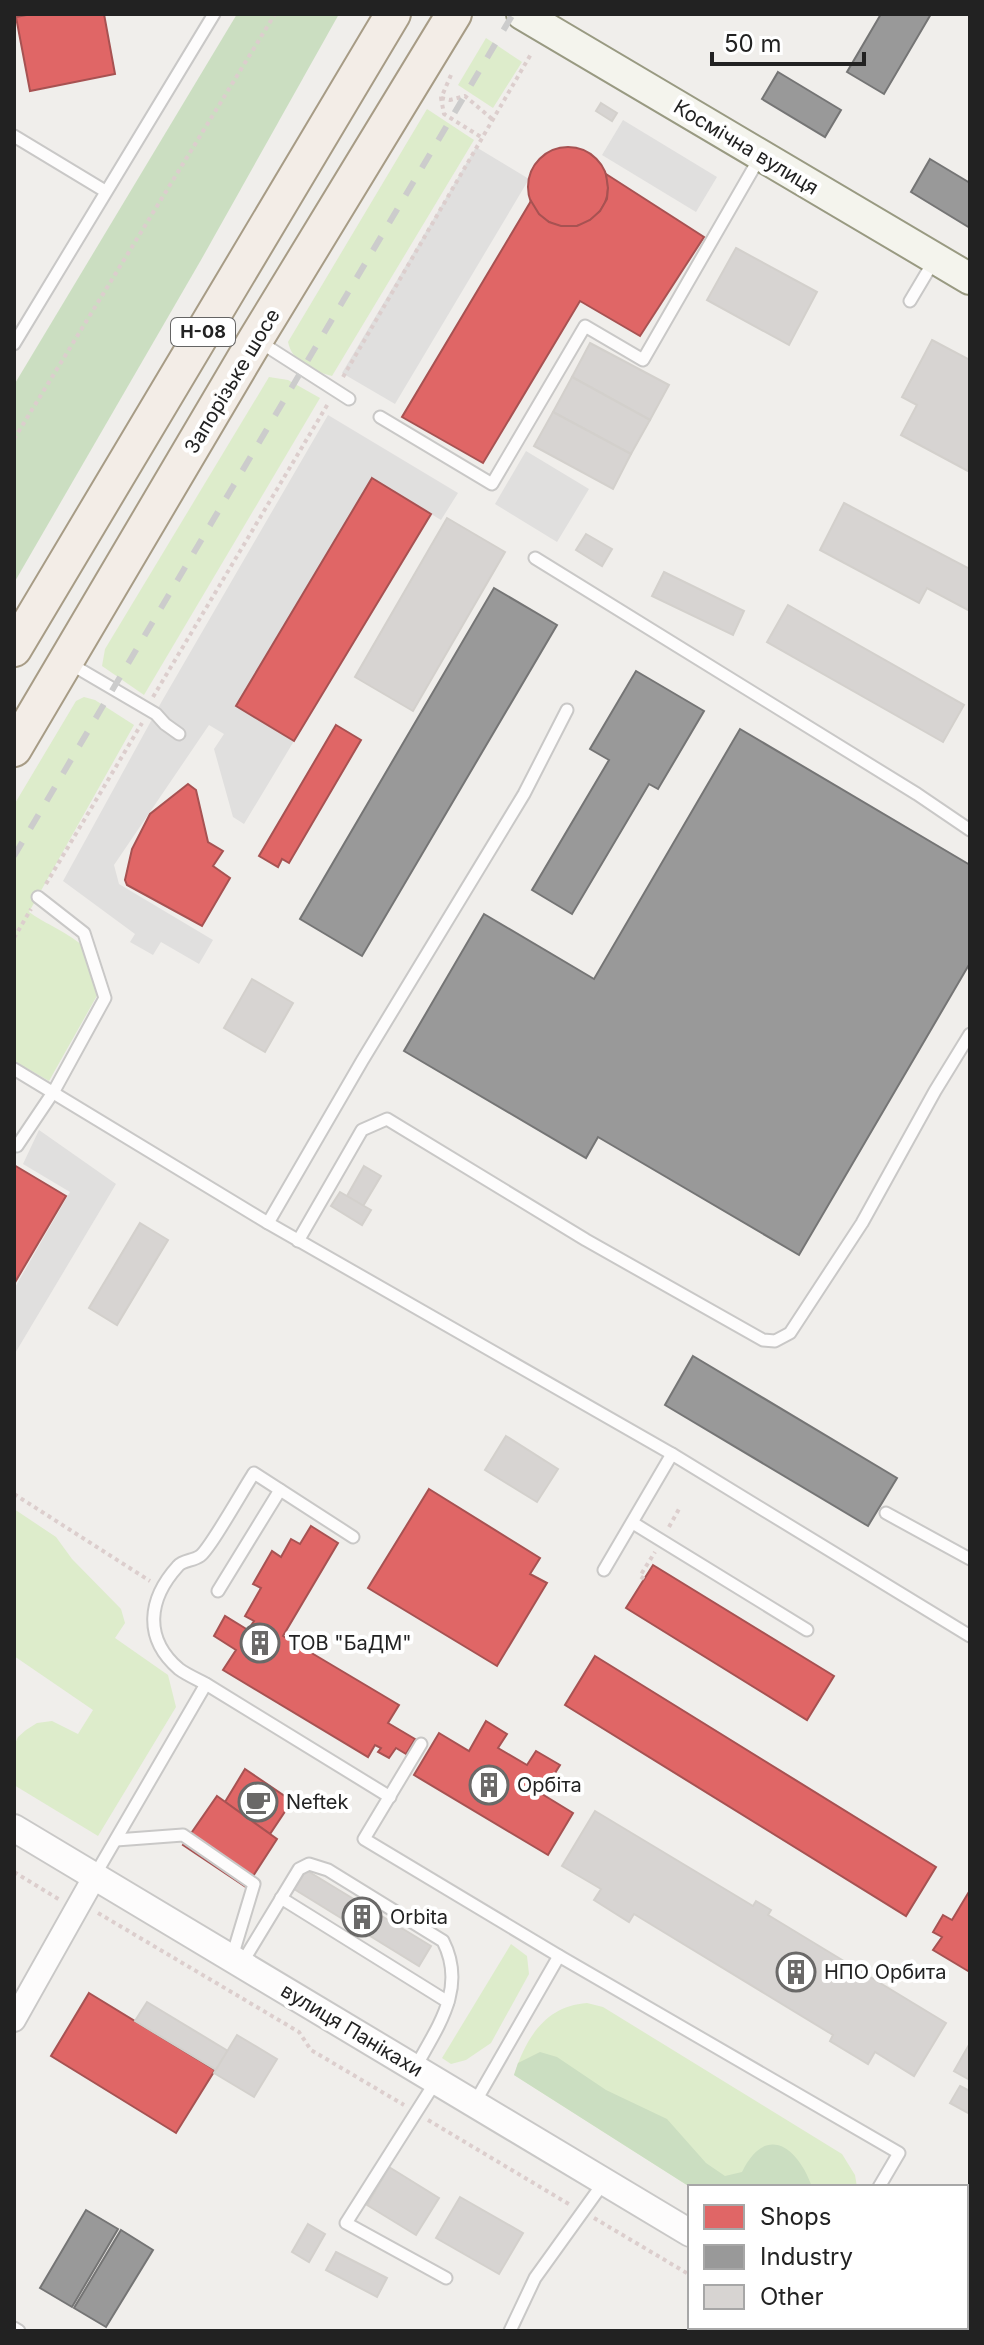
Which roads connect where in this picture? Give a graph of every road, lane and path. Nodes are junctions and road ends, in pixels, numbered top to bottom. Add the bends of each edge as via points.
1 (214, 14) edge
2 (275, 14) edge
3 (393, 14) edge
4 (454, 14) edge
5 (522, 14) edge
6 (531, 54) dead end
7 (442, 90) dead end
8 (441, 98) junction
9 (492, 119) junction
10 (14, 136) edge
11 (481, 137) junction
12 (760, 156) junction
13 (105, 191) junction
14 (935, 259) junction
15 (970, 279) edge
16 (910, 301) dead end
17 (256, 339) junction
18 (14, 344) edge
19 (336, 390) junction
20 (349, 399) dead end
21 (380, 417) dead end
22 (14, 439) edge
23 (535, 558) dead end
24 (14, 649) edge
25 (65, 661) junction
26 (150, 710) junction
27 (567, 710) dead end
28 (179, 734) dead end
29 (14, 749) edge
30 (970, 830) edge
31 (38, 897) junction
32 (14, 938) edge
33 (970, 1034) edge
34 (14, 1069) edge
35 (54, 1091) junction
36 (17, 1146) dead end
37 (268, 1223) junction
38 (298, 1241) junction
39 (672, 1454) junction
40 (280, 1490) junction
41 (14, 1494) edge
42 (886, 1513) dead end
43 (633, 1523) junction
44 (353, 1537) dead end
45 (970, 1559) edge
46 (649, 1563) dead end
47 (604, 1570) dead end
48 (644, 1579) dead end
49 (163, 1589) junction
50 (218, 1591) dead end
51 (807, 1630) dead end
52 (970, 1636) edge
53 (206, 1684) junction
54 (421, 1744) dead end
55 (390, 1797) junction
56 (14, 1828) edge
57 (116, 1840) junction
58 (14, 1872) edge
59 (95, 1876) junction
60 (281, 1898) junction
61 (77, 1909) junction
62 (559, 1956) junction
63 (236, 1961) junction
64 (448, 2002) junction
65 (14, 2020) edge
66 (426, 2074) junction
67 (474, 2104) junction
68 (416, 2113) junction
69 (604, 2181) junction
70 (880, 2185) edge
71 (582, 2212) junction
72 (688, 2232) edge
73 (688, 2274) edge
74 (446, 2278) dead end
75 (14, 2328) edge
76 (19, 2331) edge
77 (510, 2331) edge

1 - 13 lane
2 - 22 path
3 - 24 main road, Н-08
4 - 17 main road, Запорізьке шосе / Н-08
5 - 12 main road, Космічна вулиця
6 - 9 path
7 - 8 path
8 - 9 path via 465,96
8 - 11 path via 444,114
9 - 11 path
10 - 13 lane
11 - 19 path
12 - 14 main road, Космічна вулиця
12 - 21 lane via 643,360 585,326 492,484
13 - 18 lane
14 - 15 main road, Космічна вулиця
14 - 16 lane
17 - 19 lane
17 - 25 main road, Запорізьке шосе / Н-08
19 - 20 lane
19 - 26 path
23 - 30 lane
25 - 26 lane
25 - 29 main road, Запорізьке шосе / Н-08
26 - 28 lane
26 - 31 path
27 - 37 lane via 524,794
31 - 32 path
31 - 35 lane via 84,933 105,998
33 - 38 lane via 862,1223 790,1333 775,1341 763,1340 586,1240 387,1119 362,1130
34 - 35 lane
35 - 36 lane
35 - 37 lane
37 - 38 lane
38 - 39 lane
39 - 43 lane
39 - 52 lane
40 - 44 lane
40 - 49 lane via 254,1473 201,1556 179,1564
40 - 50 lane
41 - 49 path
42 - 45 lane
43 - 47 lane
43 - 51 lane
46 - 48 path via 640,1576
49 - 53 lane via 152,1618 154,1635 179,1669
53 - 55 lane
53 - 57 lane
54 - 55 lane
55 - 62 lane via 364,1839
56 - 59 street, вулиця Панікахи
57 - 59 lane
57 - 63 lane via 183,1835 254,1884
58 - 61 path
59 - 61 street
59 - 63 street, вулиця Панікахи
60 - 63 lane
60 - 64 lane
60 - 64 lane via 299,1869 309,1864 328,1870 443,1941 452,1960
61 - 65 street
61 - 68 path via 96,1912 299,2032 311,2050
62 - 67 lane
62 - 70 lane via 899,2153
63 - 66 street, вулиця Панікахи
64 - 66 lane
66 - 67 street, вулиця Панікахи
66 - 68 lane
67 - 69 street, вулиця Панікахи
68 - 71 path
68 - 74 lane via 346,2223
69 - 71 lane
69 - 72 street, вулиця Панікахи
71 - 73 path
71 - 77 lane via 535,2278
75 - 76 lane

